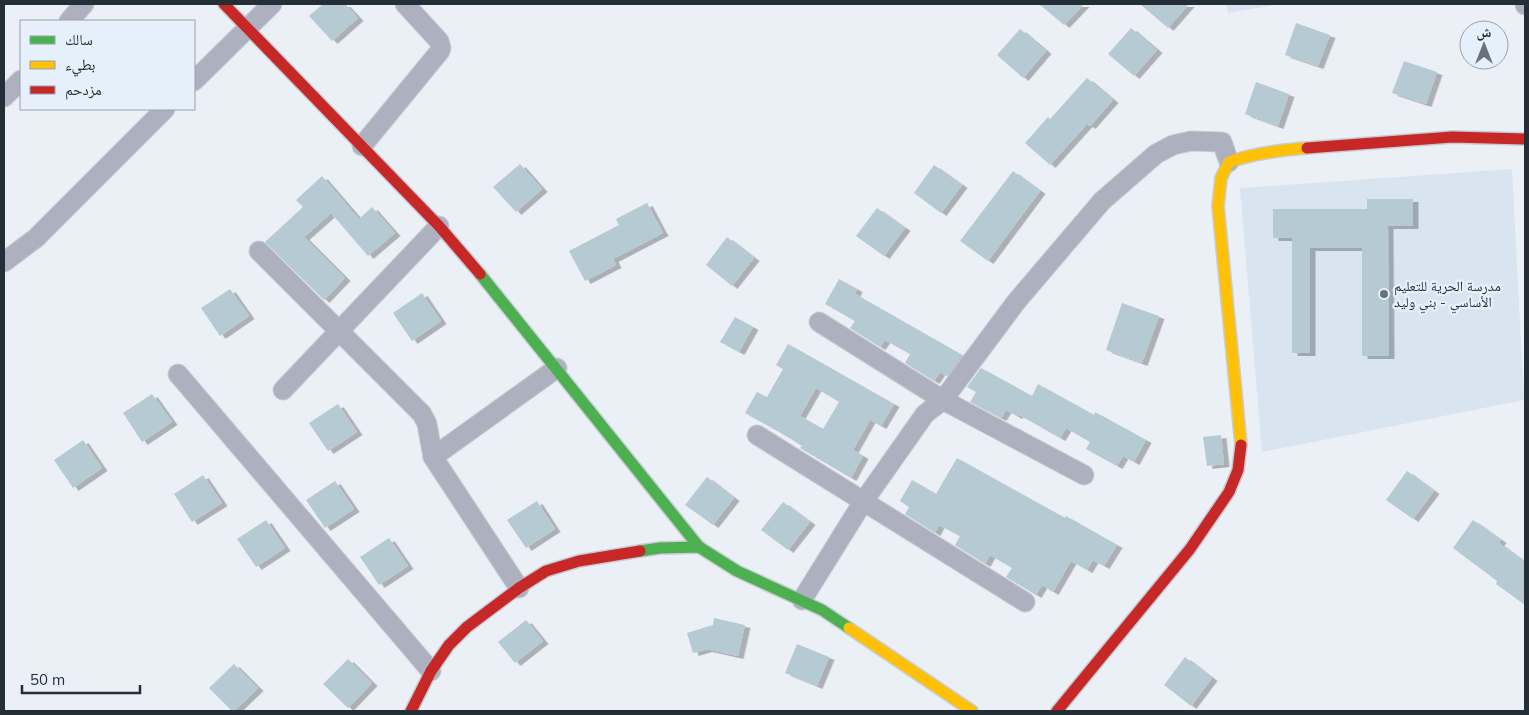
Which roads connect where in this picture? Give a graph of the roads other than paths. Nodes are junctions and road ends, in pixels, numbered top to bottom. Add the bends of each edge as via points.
1 (84, 4) edge
2 (224, 4) edge
3 (272, 4) edge
4 (404, 4) edge
5 (70, 20) edge
6 (248, 29) junction
7 (195, 80) edge
8 (20, 81) edge
9 (4, 97) edge
10 (164, 110) edge
11 (1525, 139) edge
12 (362, 146) junction
13 (1229, 162) junction
14 (439, 226) junction
15 (259, 250) dead end
16 (4, 262) edge
17 (819, 322) dead end
18 (338, 332) junction
19 (557, 368) junction
20 (178, 374) dead end
21 (283, 390) dead end
22 (943, 400) junction
23 (757, 434) dead end
24 (433, 457) junction
25 (1084, 475) dead end
26 (863, 502) junction
27 (699, 547) junction
28 (519, 588) junction
29 (802, 600) junction
30 (1025, 602) dead end
31 (431, 671) junction
32 (411, 711) edge
33 (972, 711) edge
34 (1057, 711) edge

1 - 5 street
2 - 6 street
3 - 6 street
4 - 12 street via 439,40 441,48
6 - 7 street
6 - 12 street
8 - 9 street
10 - 16 street via 36,238
11 - 13 street via 1398,141 1274,151
12 - 14 street
13 - 22 street via 1222,142 1191,141 1173,145 1156,154 1102,201 1016,302
13 - 34 street via 1221,178 1218,206 1242,441 1238,470 1229,492 1190,548
14 - 18 street
14 - 19 street
15 - 18 street
17 - 22 street
18 - 21 street
18 - 24 street via 422,414
19 - 24 street
19 - 27 street
20 - 31 street
22 - 25 street
22 - 26 street via 925,414
23 - 26 street
24 - 28 street
26 - 29 street
26 - 30 street
27 - 28 street via 660,548 578,561 546,571
27 - 29 street via 737,571
28 - 31 street via 467,627 449,645
29 - 33 street via 822,610
31 - 32 street

